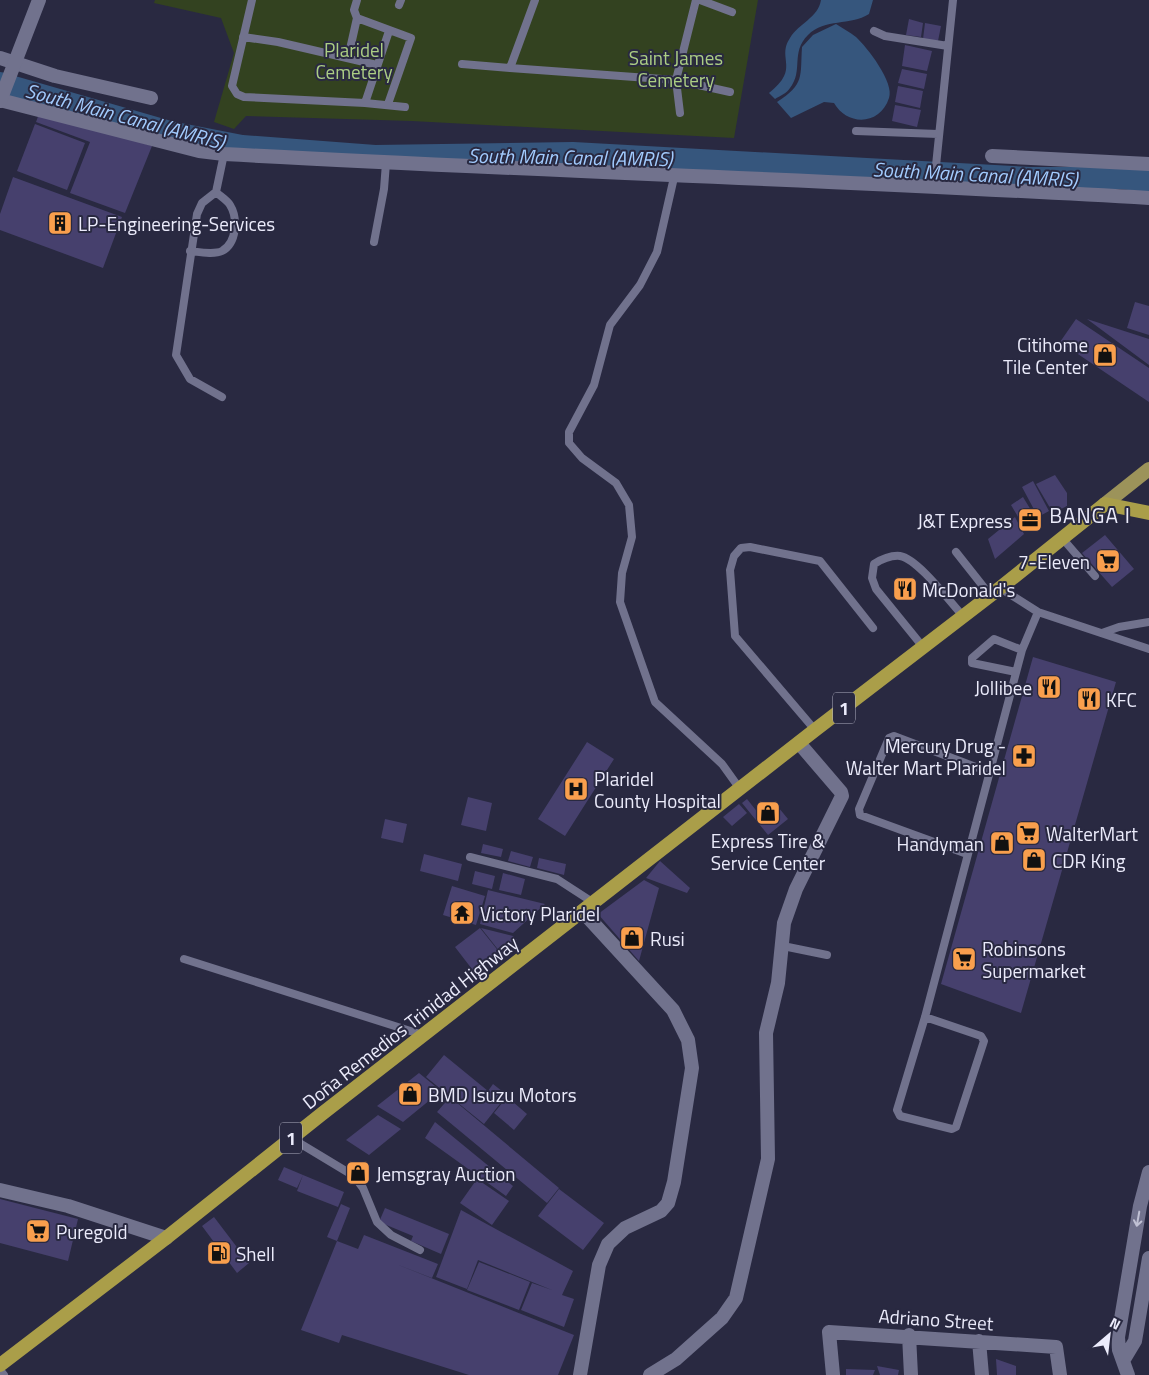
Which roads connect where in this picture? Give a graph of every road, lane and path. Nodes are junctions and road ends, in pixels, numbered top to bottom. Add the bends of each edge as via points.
1 (39, 0) edge
2 (252, 0) edge
3 (358, 0) edge
4 (535, 0) edge
5 (696, 0) edge
6 (700, 0) edge
7 (953, 0) edge
8 (732, 12) dead end
9 (357, 18) junction
10 (389, 31) junction
11 (874, 31) dead end
12 (243, 37) junction
13 (948, 46) junction
14 (0, 58) edge
15 (348, 58) junction
16 (462, 64) dead end
17 (377, 65) junction
18 (510, 68) junction
19 (11, 69) junction
20 (676, 80) junction
21 (730, 92) dead end
22 (151, 98) dead end
23 (0, 99) edge
24 (365, 102) junction
25 (388, 104) junction
26 (405, 107) dead end
27 (680, 113) dead end
28 (856, 131) dead end
29 (938, 134) junction
30 (224, 154) junction
31 (992, 156) dead end
32 (386, 163) junction
33 (1149, 164) edge
34 (675, 173) junction
35 (934, 181) junction
36 (216, 192) junction
37 (1149, 198) edge
38 (374, 242) dead end
39 (190, 251) junction
40 (222, 397) dead end
41 (1149, 469) edge
42 (1105, 504) junction
43 (1149, 513) edge
44 (1062, 538) junction
45 (956, 552) dead end
46 (1095, 576) dead end
47 (995, 592) junction
48 (1038, 612) junction
49 (963, 616) junction
50 (1149, 622) edge
51 (873, 628) dead end
52 (1102, 633) junction
53 (923, 647) junction
54 (1149, 649) edge
55 (1022, 650) junction
56 (1016, 672) junction
57 (814, 730) junction
58 (799, 743) junction
59 (989, 772) junction
60 (740, 789) junction
61 (967, 854) junction
62 (470, 857) dead end
63 (594, 903) junction
64 (583, 912) junction
65 (783, 946) junction
66 (827, 955) dead end
67 (184, 959) dead end
68 (925, 1017) junction
69 (424, 1035) junction
70 (291, 1138) junction
71 (1149, 1172) edge
72 (0, 1190) edge
73 (166, 1238) junction
74 (420, 1250) dead end
75 (1149, 1258) edge
76 (908, 1335) junction
77 (979, 1341) junction
78 (1123, 1361) junction
79 (0, 1365) edge
80 (0, 1370) edge
81 (4, 1375) edge
82 (580, 1375) edge
83 (650, 1375) edge
84 (833, 1375) edge
85 (911, 1375) edge
86 (982, 1375) edge
87 (1060, 1375) edge
88 (1128, 1375) edge

1 - 19 street
2 - 12 lane
3 - 9 lane via 354,10
4 - 18 lane
5 - 20 lane
6 - 8 lane
7 - 13 lane
9 - 10 lane
9 - 15 lane
10 - 17 lane
10 - 25 lane via 410,38
11 - 13 lane via 885,36
12 - 15 lane
12 - 24 lane via 232,86 237,94 244,97
13 - 29 lane
14 - 19 street
15 - 17 lane
16 - 18 lane
17 - 24 lane
18 - 20 lane
19 - 22 street
19 - 23 street
20 - 21 lane
20 - 27 lane
23 - 30 street via 199,151
24 - 25 lane
25 - 26 lane
28 - 29 lane
29 - 35 lane
30 - 32 street
30 - 36 lane
31 - 33 street
32 - 34 street
32 - 38 lane
34 - 35 street
34 - 60 lane via 657,252 640,285 610,325 594,385 569,432 569,443 582,458 616,483 629,505 632,537 622,572 620,602 654,702 722,764
35 - 37 street
36 - 39 lane via 202,203 197,214
36 - 39 lane via 232,208 236,221 233,238 216,253
39 - 40 lane via 176,356 190,379
41 - 42 main road, Doña Remedios Trinidad Highway / 1
42 - 43 highway
42 - 44 highway, Doña Remedios Trinidad Highway / 1
44 - 46 lane
44 - 47 highway, Doña Remedios Trinidad Highway / 1
45 - 47 lane
47 - 48 lane
47 - 49 highway, Doña Remedios Trinidad Highway / 1
48 - 52 lane
48 - 55 lane
49 - 53 highway, Doña Remedios Trinidad Highway / 1
49 - 53 lane via 914,563 902,556 874,564 872,578 876,589
50 - 52 lane
51 - 57 lane via 820,561 750,547 741,548 734,556 730,570 735,636
52 - 54 lane
53 - 57 highway, Doña Remedios Trinidad Highway / 1
55 - 56 lane
55 - 56 lane via 994,638 972,658 972,662 978,665
56 - 59 lane
57 - 58 highway, Doña Remedios Trinidad Highway / 1
58 - 60 highway, Doña Remedios Trinidad Highway / 1
58 - 65 street via 842,796 796,889 784,923
59 - 61 lane
59 - 61 lane via 894,736 889,738 859,809 860,815
60 - 63 highway, Doña Remedios Trinidad Highway / 1
61 - 68 lane
62 - 63 lane via 557,879
63 - 64 highway, Doña Remedios Trinidad Highway / 1
64 - 69 highway, Doña Remedios Trinidad Highway / 1
64 - 82 street via 673,1010 688,1040 692,1068 668,1204 661,1211 625,1228 608,1244 599,1265
65 - 66 lane
65 - 83 street via 766,1033 768,1158 736,1298 722,1318 676,1359
67 - 69 lane
68 - 68 lane via 897,1110 900,1116 952,1129 956,1127 984,1041 982,1036
69 - 70 highway, Doña Remedios Trinidad Highway / 1
70 - 73 highway, Doña Remedios Trinidad Highway / 1
70 - 74 lane via 354,1176 363,1188 377,1222 390,1235
71 -> 78 street via 1140,1206 1118,1337
72 - 73 street via 68,1206
73 - 79 highway, Doña Remedios Trinidad Highway / 1
75 - 78 street via 1135,1341
76 - 77 street, Adriano Street
76 - 84 street, Adriano Street via 829,1332
76 - 85 street
77 - 86 street
77 - 87 street, Adriano Street via 1056,1347
78 - 88 street
80 - 81 lane

